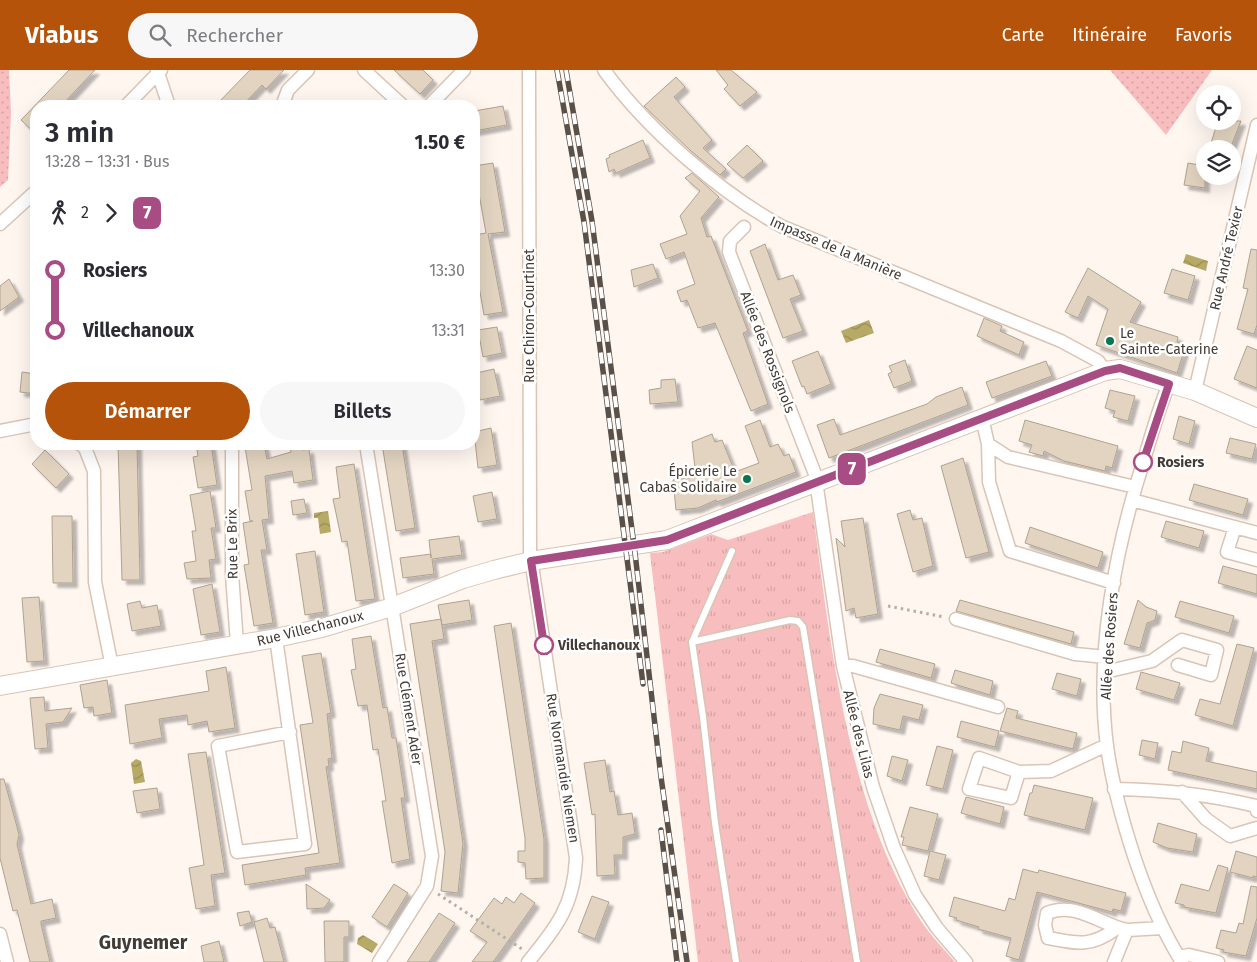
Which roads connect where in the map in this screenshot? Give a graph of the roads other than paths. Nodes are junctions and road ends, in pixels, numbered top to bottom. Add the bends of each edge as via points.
1 (308, 70) edge
2 (364, 70) edge
3 (464, 70) edge
4 (529, 70) edge
5 (604, 70) edge
6 (159, 71) edge
7 (132, 100) edge
8 (167, 100) edge
9 (284, 100) edge
10 (396, 100) edge
11 (435, 100) edge
12 (1257, 125) edge
13 (30, 196) edge
14 (0, 224) edge
15 (744, 226) dead end
16 (1105, 371) junction
17 (1169, 384) junction
18 (1195, 391) junction
19 (982, 418) junction
20 (1257, 418) edge
21 (30, 425) edge
22 (0, 431) edge
23 (988, 444) junction
24 (85, 450) edge
25 (232, 450) edge
26 (367, 450) edge
27 (818, 482) junction
28 (1135, 487) junction
29 (1132, 500) junction
30 (1235, 527) junction
31 (1257, 533) edge
32 (732, 551) dead end
33 (1257, 560) edge
34 (531, 561) junction
35 (1114, 583) junction
36 (392, 607) junction
37 (956, 619) road end
38 (276, 638) junction
39 (692, 642) junction
40 (237, 644) junction
41 (1106, 657) junction
42 (1178, 665) dead end
43 (843, 666) junction
44 (112, 667) junction
45 (1104, 672) junction
46 (0, 686) edge
47 (998, 707) dead end
48 (290, 732) junction
49 (1107, 745) junction
50 (1019, 772) dead end
51 (1114, 789) junction
52 (1182, 792) junction
53 (1257, 812) edge
54 (1257, 828) edge
55 (1163, 928) junction
56 (1122, 929) junction
57 (0, 934) edge
58 (534, 960) edge
59 (1180, 960) edge
60 (7, 962) edge
61 (379, 962) edge
62 (736, 962) edge
63 (857, 962) edge
64 (966, 962) edge
65 (1114, 962) edge
66 (1218, 962) edge

1 - 9 street via 288,90
2 - 10 street
3 - 11 street
4 - 34 street, Rue Chiron-Courtinet via 528,499
5 - 16 street, Impasse de la Manière via 620,93 689,160 763,216 1061,341 1098,361
6 - 7 street
6 - 8 street
12 - 18 street, Rue André Texier
13 - 14 street
15 - 27 street, Allée des Rossignols via 730,241 729,252
16 - 17 street via 1120,368
16 - 19 street, Rue Villechanoux
17 - 18 street
17 - 28 street, Allée des Rosiers
18 - 20 street
19 - 23 street
19 - 27 street, Rue Villechanoux
21 - 22 street
23 - 28 street via 1008,457
23 - 35 street via 989,482 1010,551
24 - 44 street via 94,471 95,582
25 - 40 street, Rue Le Brix via 232,574
26 - 36 street, Rue Clément Ader
27 - 34 street, Rue Villechanoux via 667,540
27 - 43 street, Allée des Lilas
28 - 29 street, Allée des Rosiers
29 - 30 street
29 - 35 street, Allée des Rosiers
30 - 31 street
30 - 33 street via 1227,552
32 - 39 lane
34 - 36 street, Rue Villechanoux via 463,579
34 - 58 street, Rue Normandie Niemen via 576,858 571,898
35 - 41 street, Allée des Rosiers
36 - 38 street, Rue Villechanoux
36 - 61 street, Rue Clément Ader via 432,856 427,886
37 - 41 street via 1075,654
38 - 40 street, Rue Villechanoux
38 - 48 street
39 - 62 lane
39 - 63 lane via 790,620 798,621 803,627
40 - 44 street, Rue Villechanoux
41 - 45 street, Allée des Rosiers
42 - 45 street via 1211,675 1217,650 1182,640 1152,661
43 - 47 street via 853,666
43 - 64 street, Allée des Lilas via 873,787 894,848 915,895
44 - 46 street, Rue Villechanoux
45 - 49 street, Allée des Rosiers
48 - 48 street via 305,844 237,852 218,746
49 - 50 street via 1051,770
49 - 51 street, Allée des Rosiers
51 - 52 street
51 - 55 street, Allée des Rosiers via 1141,878
52 - 53 street via 1256,806
52 - 54 street via 1206,819 1230,836
55 - 56 street
55 - 59 street, Allée des Rosiers
56 - 56 street via 1104,920 1060,908 1047,913 1045,926 1048,938 1079,945 1103,939
56 - 65 street
57 - 60 street
59 - 66 street via 1188,955

